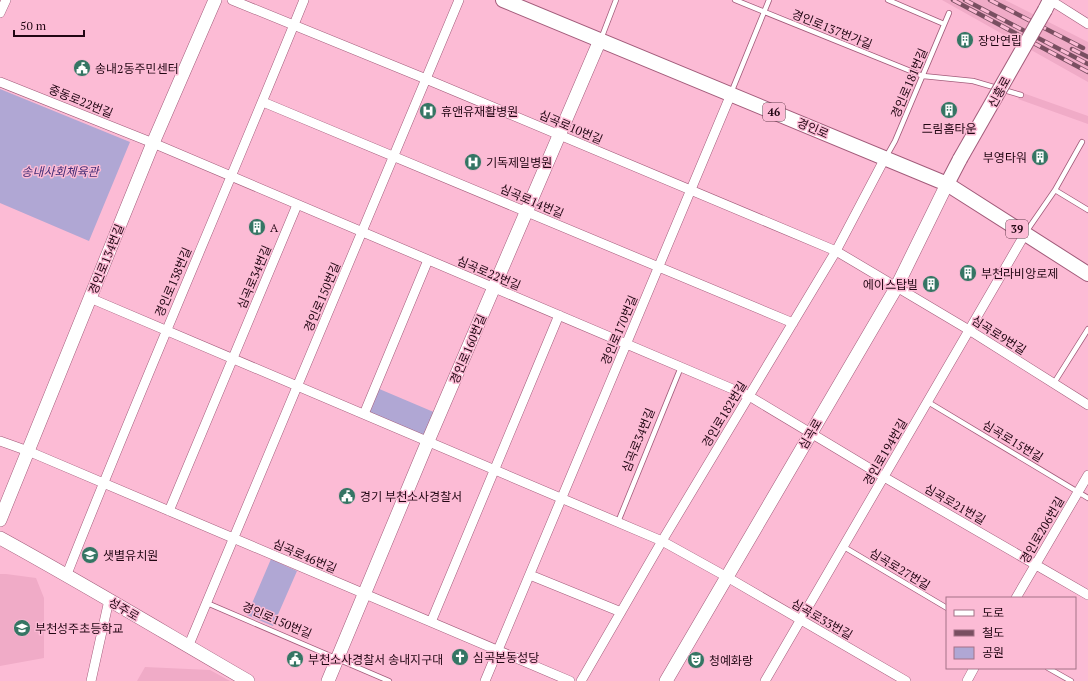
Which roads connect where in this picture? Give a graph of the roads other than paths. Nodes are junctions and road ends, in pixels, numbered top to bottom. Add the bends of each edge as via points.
1 (6, 0) edge
2 (215, 0) edge
3 (232, 0) edge
4 (304, 0) edge
5 (459, 0) edge
6 (503, 0) edge
7 (616, 0) edge
8 (735, 0) edge
9 (769, 0) edge
10 (888, 0) edge
11 (1049, 2) edge
12 (0, 13) edge
13 (764, 13) junction
14 (949, 14) dead end
15 (944, 24) junction
16 (1088, 24) edge
17 (294, 25) junction
18 (600, 40) junction
19 (923, 76) junction
20 (426, 79) junction
21 (0, 82) edge
22 (731, 94) junction
23 (1021, 95) dead end
24 (263, 102) junction
25 (560, 135) junction
26 (1082, 142) dead end
27 (153, 143) junction
28 (394, 156) junction
29 (885, 158) junction
30 (232, 177) junction
31 (947, 184) junction
32 (1055, 190) junction
33 (690, 191) junction
34 (297, 205) junction
35 (1088, 210) edge
36 (526, 212) junction
37 (362, 232) junction
38 (1025, 234) junction
39 (836, 251) junction
40 (428, 260) junction
41 (659, 267) junction
42 (1088, 274) edge
43 (494, 288) junction
44 (896, 288) junction
45 (90, 298) junction
46 (559, 315) junction
47 (792, 323) junction
48 (1088, 329) edge
49 (166, 330) junction
50 (969, 330) junction
51 (627, 343) junction
52 (232, 358) junction
53 (681, 366) junction
54 (1054, 384) junction
55 (298, 385) junction
56 (749, 396) junction
57 (928, 402) junction
58 (1088, 405) edge
59 (364, 414) junction
60 (812, 432) junction
61 (428, 440) junction
62 (0, 441) edge
63 (28, 451) junction
64 (495, 469) junction
65 (1088, 475) edge
66 (884, 477) junction
67 (103, 483) junction
68 (1078, 492) junction
69 (562, 498) junction
70 (1088, 498) edge
71 (169, 512) junction
72 (0, 520) edge
73 (618, 522) junction
74 (0, 538) edge
75 (234, 539) junction
76 (662, 541) junction
77 (844, 547) junction
78 (1036, 565) junction
79 (67, 574) junction
80 (530, 575) junction
81 (727, 576) junction
82 (364, 594) junction
83 (1088, 595) edge
84 (1017, 597) edge
85 (108, 600) junction
86 (207, 603) junction
87 (946, 607) edge
88 (621, 612) junction
89 (801, 621) junction
90 (431, 622) junction
91 (188, 647) junction
92 (498, 651) junction
93 (337, 660) junction
94 (973, 669) edge
95 (1050, 669) edge
96 (91, 681) edge
97 (248, 681) edge
98 (328, 681) edge
99 (389, 681) edge
100 (485, 681) edge
101 (570, 681) edge
102 (581, 681) edge
103 (666, 681) edge
104 (765, 681) edge
105 (906, 681) edge
106 (967, 681) edge
107 (1071, 681) edge

1 - 12 street
2 - 27 street, 경인로134번길
3 - 17 street, 심곡로10번길
4 - 17 street, 경인로138번길
5 - 20 street, 경인로150번길
6 - 18 main road, 경인로 / 46
7 - 18 lane
8 - 13 lane, 경인로137번가길
9 - 13 lane
10 - 15 lane
11 - 16 street
11 - 31 main road, 신흥로, bridge
13 - 19 lane, 경인로137번가길
13 - 22 lane
14 - 15 lane, 경인로181번길
15 - 19 lane, 경인로181번길
17 - 20 street, 심곡로10번길
17 - 24 street, 경인로138번길
18 - 22 main road, 경인로 / 46
18 - 25 street, 경인로160번길
19 - 23 lane, 경인로137번가길 via 973,81
19 - 29 lane, 경인로181번길
20 - 25 street, 심곡로10번길
20 - 28 street, 경인로150번길
21 - 27 street, 중동로22번길
22 - 29 main road, 경인로 / 46
22 - 33 street, 경인로170번길
24 - 28 street, 심곡로14번길
24 - 30 street, 경인로138번길
25 - 33 street, 심곡로10번길
25 - 36 street, 경인로160번길
26 - 32 lane
27 - 30 street, 심곡로22번길
27 - 45 street, 경인로134번길
28 - 36 street, 심곡로14번길
28 - 37 street, 경인로150번길
29 - 31 main road, 경인로 / 46
29 - 39 street, 경인로182번길
30 - 34 street, 심곡로22번길
30 - 49 street, 경인로138번길
31 - 38 main road, 경인로 / 39
31 - 44 street, 심곡로
32 - 35 lane
32 - 38 lane
33 - 39 street, 심곡로10번길
33 - 41 street, 경인로170번길
34 - 37 street, 심곡로22번길
34 - 52 street, 심곡로34번길
36 - 41 street, 심곡로14번길
36 - 43 street, 경인로160번길
37 - 40 street, 심곡로22번길
37 - 55 street, 경인로150번길
38 - 42 main road, 경인로 / 39
38 - 50 street, 경인로194번길
39 - 44 street, 심곡로10번길
39 - 47 street, 경인로182번길
40 - 43 street, 심곡로22번길
40 - 59 street
41 - 47 street, 심곡로14번길
41 - 51 street, 경인로170번길
43 - 46 street, 심곡로22번길
43 - 61 street, 경인로160번길
44 - 50 street, 심곡로9번길
44 - 60 street, 심곡로
45 - 49 street
45 - 63 street, 경인로134번길
46 - 51 street, 심곡로22번길
46 - 64 street
47 - 56 street, 경인로182번길
48 - 54 lane
49 - 52 street
49 - 67 street, 경인로138번길
50 - 54 street, 심곡로9번길
50 - 57 street, 경인로194번길
51 - 53 street, 심곡로22번길
51 - 69 street, 경인로170번길
52 - 55 street
52 - 71 street
53 - 56 street, 심곡로22번길
53 - 73 lane, 심곡로34번길
54 - 58 street, 심곡로9번길
55 - 59 street
55 - 75 street, 경인로150번길
56 - 60 street, 심곡로22번길
56 - 76 street, 경인로182번길
57 - 66 street, 경인로194번길
57 - 68 lane, 심곡로15번길
59 - 61 street
60 - 66 street, 심곡로21번길
60 - 81 street, 심곡로
61 - 64 street
61 - 82 street, 경인로160번길
62 - 63 street, 심곡로46번길
63 - 67 street, 심곡로46번길
63 - 72 street, 경인로134번길
64 - 69 street
64 - 90 street
65 - 68 street, 경인로206번길
66 - 77 street, 경인로194번길
66 - 78 street, 심곡로21번길
67 - 71 street, 심곡로46번길
67 - 79 street, 경인로138번길
68 - 70 lane, 심곡로15번길
68 - 78 street, 경인로206번길
69 - 73 street
69 - 80 street, 경인로170번길
71 - 75 street, 심곡로46번길
73 - 76 street
74 - 79 street, 성주로
75 - 82 street, 심곡로46번길
75 - 86 street, 경인로150번길
76 - 81 street
76 - 88 street, 경인로182번길
77 - 87 lane, 심곡로27번길
77 - 89 street, 경인로194번길
78 - 83 street, 심곡로21번길
78 - 84 street, 경인로206번길
79 - 85 street, 성주로
80 - 88 street
80 - 92 street, 경인로170번길
81 - 89 street, 심곡로33번길
81 - 103 street, 심곡로
82 - 90 street, 심곡로46번길
82 - 93 street, 경인로160번길
85 - 91 street, 성주로
85 - 96 street
86 - 91 street, 경인로150번길
86 - 93 lane, 경인로150번길
88 - 102 street, 경인로182번길
89 - 104 street, 경인로194번길
89 - 105 street, 심곡로33번길
90 - 92 street, 심곡로46번길
91 - 97 street, 성주로
92 - 100 street, 경인로170번길
92 - 101 street, 심곡로46번길
93 - 98 street, 경인로160번길
93 - 99 lane
94 - 106 street
95 - 107 lane

